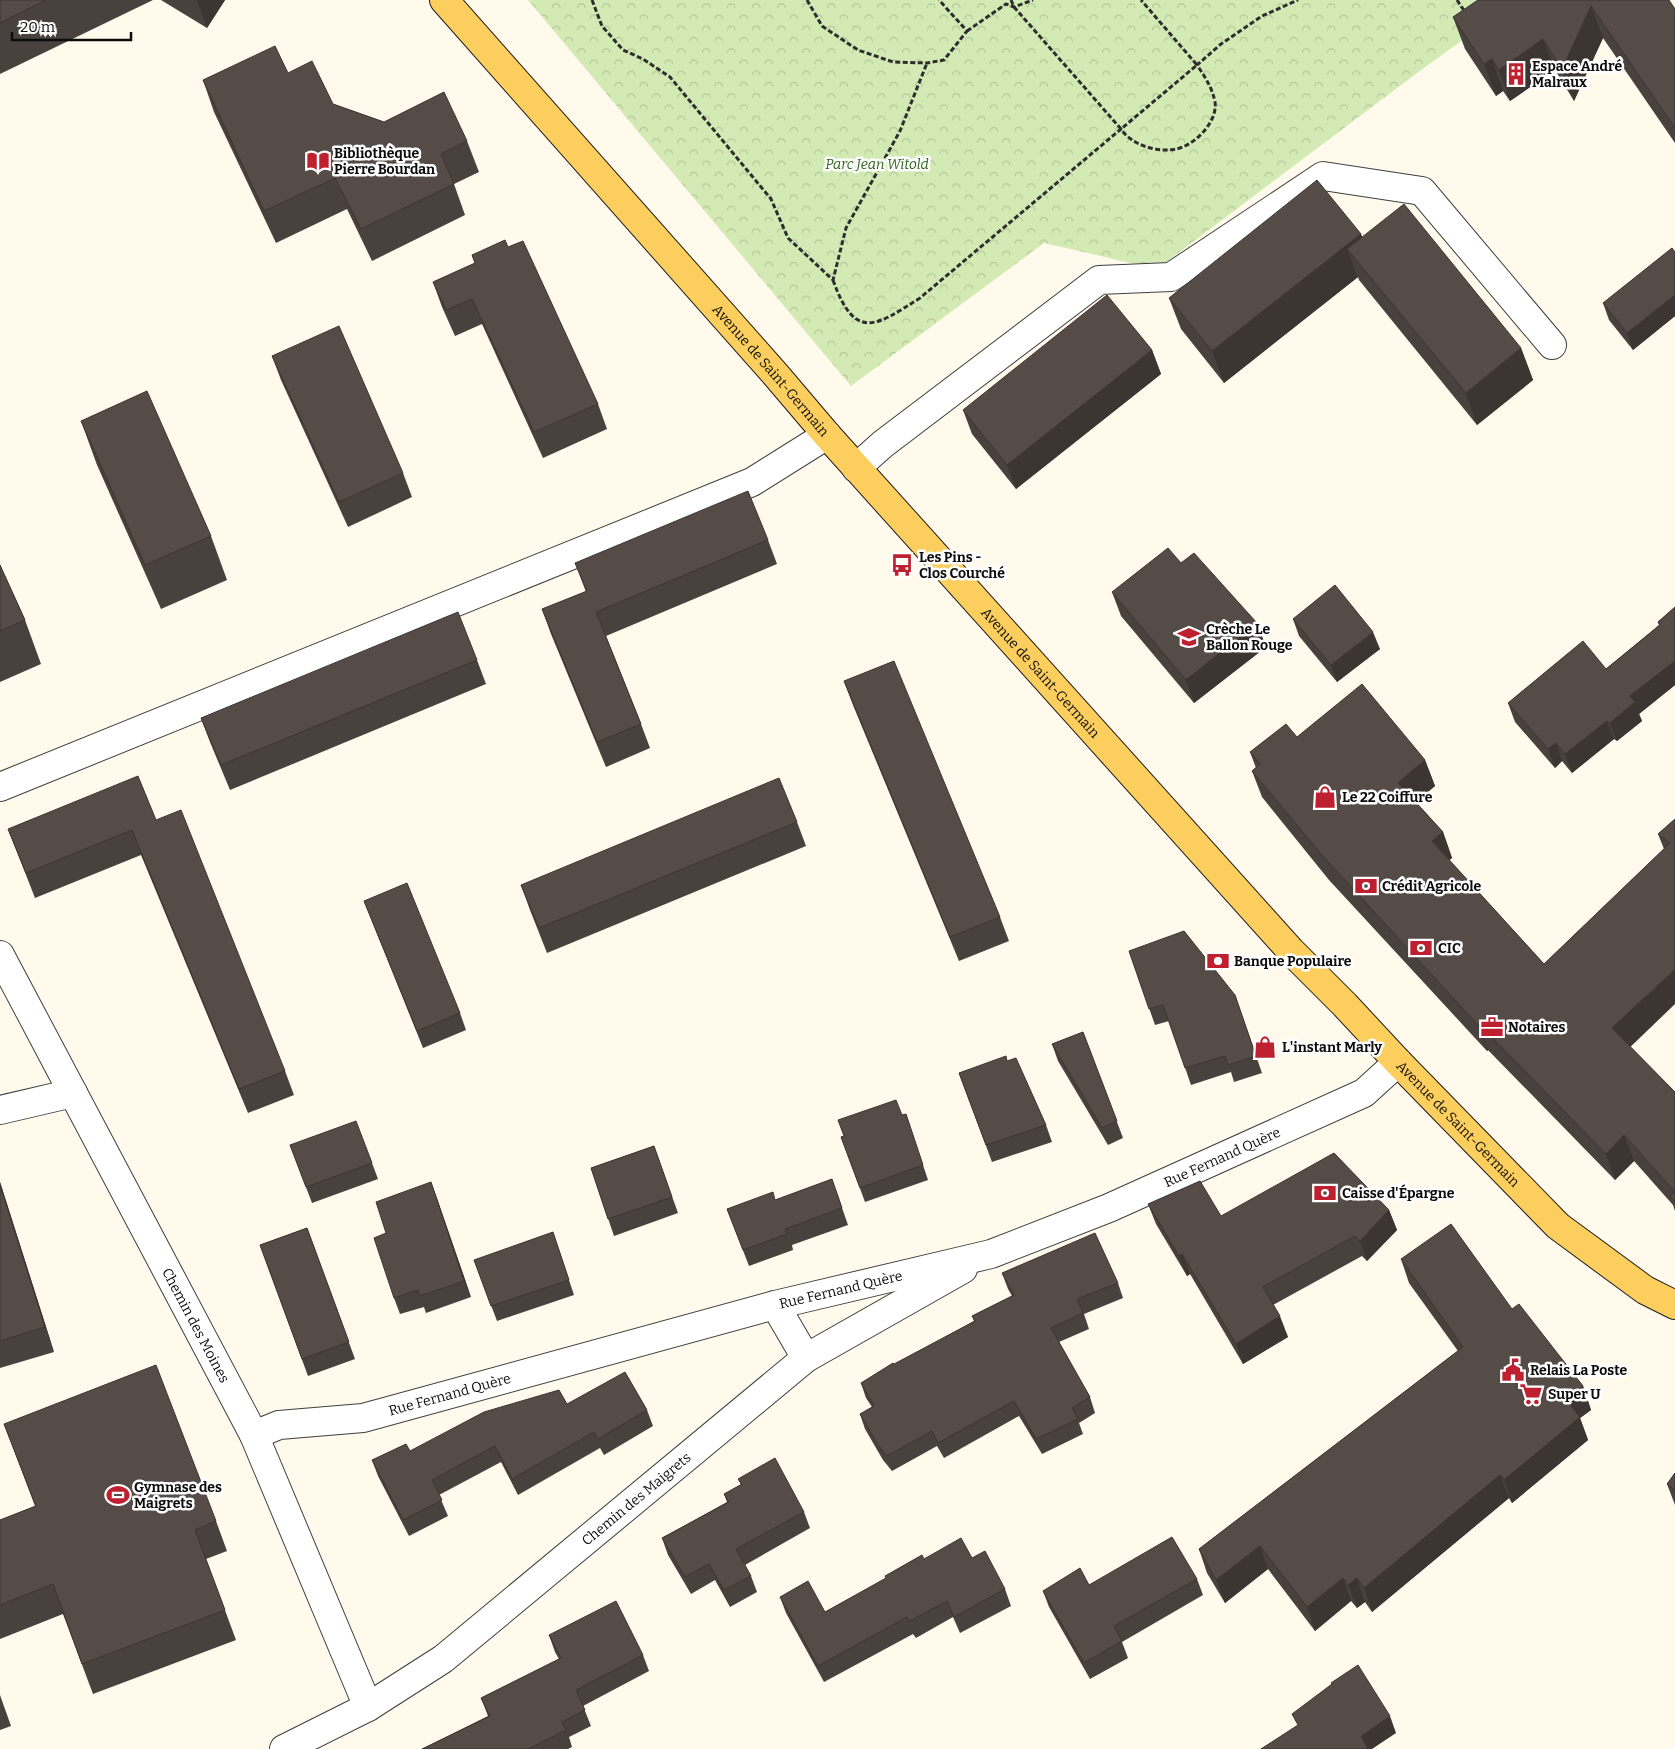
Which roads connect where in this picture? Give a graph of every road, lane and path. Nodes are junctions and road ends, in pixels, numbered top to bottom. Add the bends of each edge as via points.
1 (444, 0) edge
2 (592, 0) edge
3 (807, 0) edge
4 (939, 0) edge
5 (1011, 0) edge
6 (1032, 0) edge
7 (1140, 0) edge
8 (1298, 0) edge
9 (1457, 0) edge
10 (1014, 7) junction
11 (1467, 15) edge
12 (967, 31) junction
13 (927, 63) junction
14 (1197, 65) junction
15 (1121, 130) junction
16 (833, 280) junction
17 (1552, 345) dead end
18 (827, 436) junction
19 (856, 468) junction
20 (0, 787) edge
21 (0, 955) edge
22 (1398, 1062) junction
23 (73, 1093) junction
24 (0, 1110) edge
25 (991, 1254) junction
26 (775, 1305) junction
27 (1675, 1305) edge
28 (806, 1358) junction
29 (254, 1435) junction
30 (368, 1707) junction
31 (325, 1740) edge
32 (284, 1749) edge

1 - 18 main road, Avenue de Saint-Germain
2 - 16 path via 602,26 622,50 670,77 771,199 788,238
3 - 13 path via 822,26 858,50 893,62
4 - 12 path
5 - 10 path
6 - 10 path
7 - 14 path
8 - 14 path via 1262,16
9 - 11 path
10 - 12 path via 1006,4
10 - 15 path
12 - 13 path via 944,60
13 - 16 path via 900,131 846,228
14 - 15 path
14 - 15 path via 1210,84 1215,104 1206,130 1177,149 1164,149 1147,147 1125,136
15 - 16 path via 920,298 885,320 868,323 856,320 840,301
17 - 19 street via 1422,192 1323,176 1171,276 1099,280
18 - 19 main road, Avenue de Saint-Germain
18 - 20 street via 752,482
19 - 22 main road, Avenue de Saint-Germain via 1291,951
21 - 23 street, Chemin des Moines
22 - 25 street, Rue Fernand Quère via 1364,1093 1109,1208
22 - 27 main road, Avenue de Saint-Germain via 1558,1226 1645,1290
23 - 24 street
23 - 29 street, Chemin des Moines
25 - 26 street, Rue Fernand Quère
25 - 28 street, Chemin des Maigrets
26 - 28 street
26 - 29 street, Rue Fernand Quère via 363,1418 278,1425
28 - 30 street, Chemin des Maigrets via 443,1659
29 - 30 street, Chemin des Moines
30 - 31 street, Chemin des Maigrets
31 - 32 street, Chemin des Maigrets

